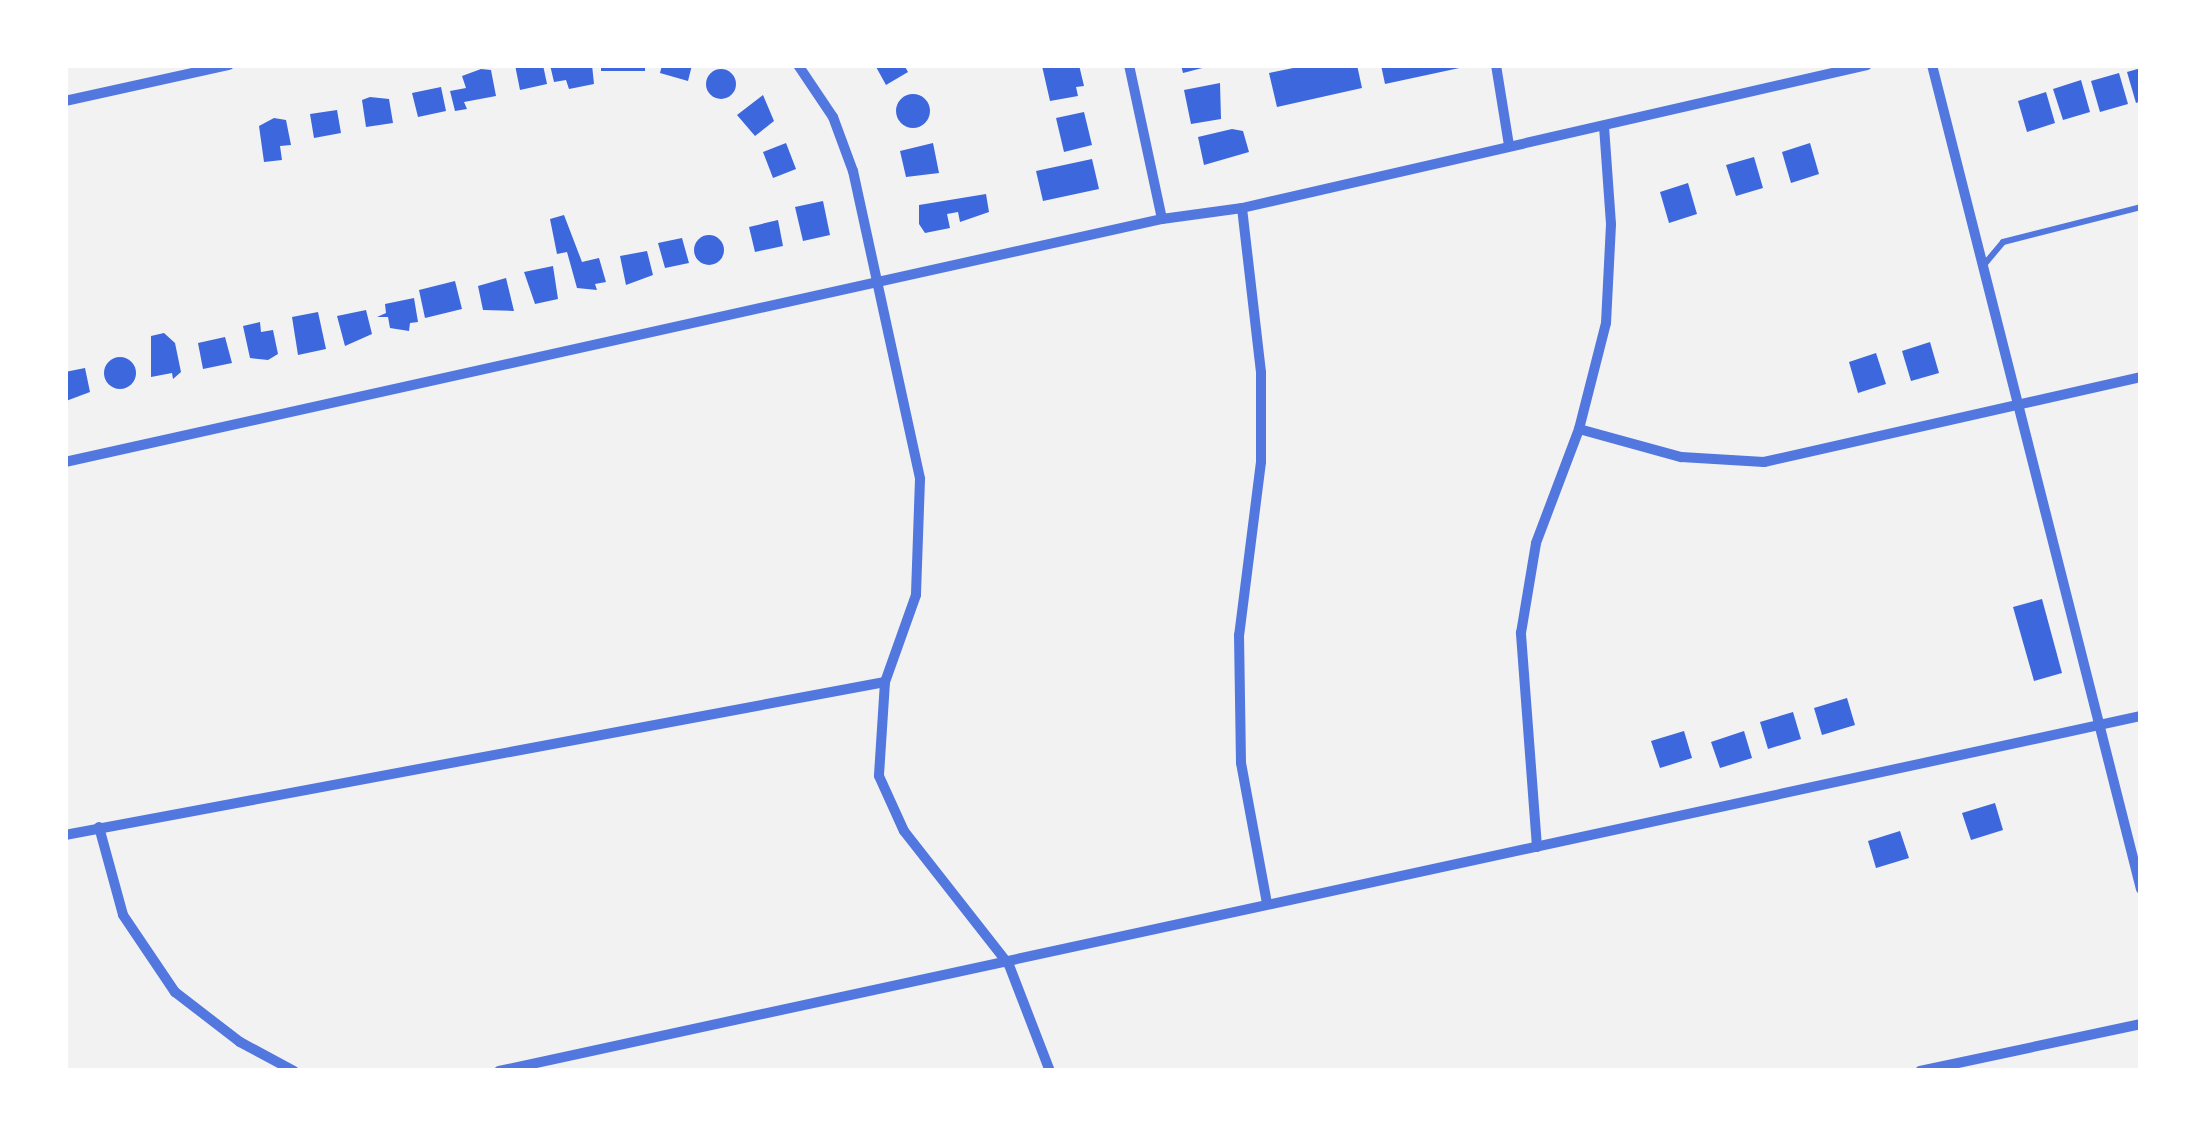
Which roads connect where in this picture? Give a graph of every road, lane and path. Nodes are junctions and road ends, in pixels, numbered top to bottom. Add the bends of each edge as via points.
1 (229, 65) edge
2 (798, 65) edge
3 (1129, 65) edge
4 (1496, 65) edge
5 (1867, 65) edge
6 (1932, 65) edge
7 (209, 67) edge
8 (65, 101) edge
9 (1604, 127) junction
10 (1510, 145) junction
11 (2141, 207) edge
12 (1242, 208) junction
13 (1162, 219) junction
14 (1982, 267) junction
15 (873, 284) junction
16 (2141, 377) edge
17 (2017, 408) junction
18 (1580, 429) junction
19 (65, 462) edge
20 (885, 682) junction
21 (2141, 716) edge
22 (2097, 728) junction
23 (100, 827) junction
24 (65, 835) edge
25 (1537, 847) junction
26 (2140, 885) edge
27 (1267, 903) junction
28 (1009, 965) junction
29 (2141, 1024) edge
30 (294, 1071) edge
31 (500, 1071) edge
32 (1050, 1071) edge
33 (1920, 1071) edge

1 - 7 street
2 - 15 street via 833,117 854,171
3 - 13 street
4 - 10 street
5 - 9 street
6 - 14 street
7 - 8 street
9 - 10 street
9 - 18 street via 1611,224 1606,323
10 - 12 street
11 - 14 lane via 2003,242
12 - 13 street
12 - 27 street via 1261,372 1261,462 1238,635 1241,763
13 - 15 street
14 - 17 street
15 - 19 street
15 - 20 street via 912,434 920,496 916,595
16 - 17 street
17 - 18 street via 1764,462 1682,457
17 - 22 street
18 - 25 street via 1536,543 1521,633
20 - 23 street
20 - 28 street via 878,757 889,808
21 - 22 street
22 - 25 street
22 - 26 street
23 - 24 street
23 - 30 street via 123,915 175,992 240,1042
25 - 27 street
27 - 28 street
28 - 31 street
28 - 32 street
29 - 33 street

